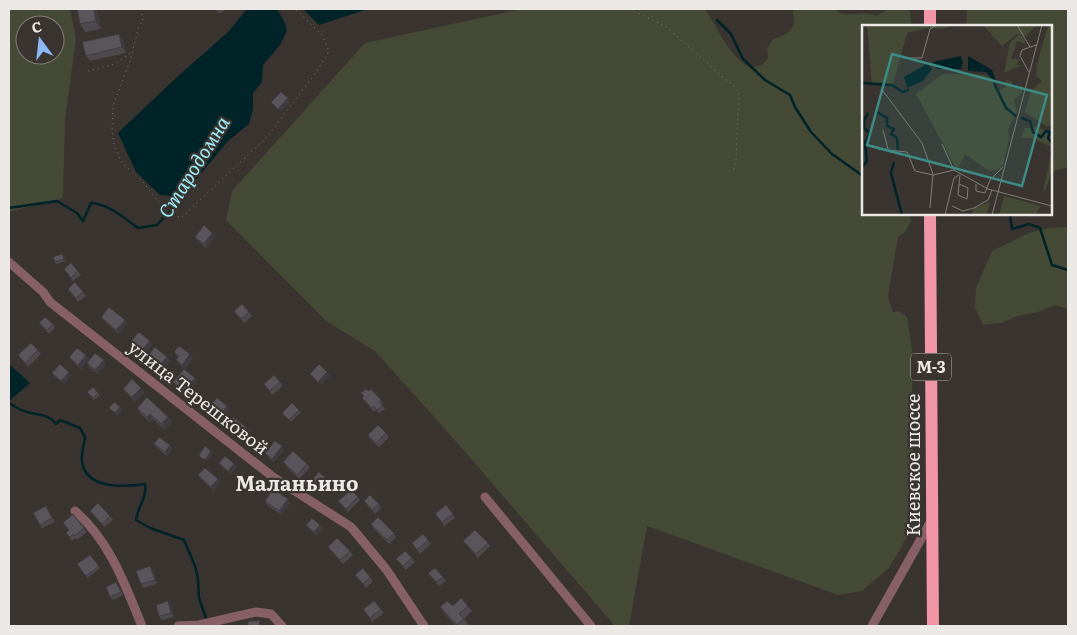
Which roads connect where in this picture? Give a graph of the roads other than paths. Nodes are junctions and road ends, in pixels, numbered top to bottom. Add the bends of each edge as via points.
1 (930, 9) edge
2 (930, 25) edge
3 (930, 215) edge
4 (9, 262) edge
5 (485, 497) dead end
6 (75, 511) dead end
7 (931, 521) junction
8 (142, 626) edge
9 (178, 626) edge
10 (282, 626) edge
11 (424, 626) edge
12 (591, 626) edge
13 (872, 626) edge
14 (933, 626) edge

1 - 2 highway
3 - 7 highway, Киевское шоссе / М-3
4 - 11 street, улица Терешковой via 50,302 273,477 351,527 386,569
5 - 12 street
6 - 8 street via 86,520 115,562
7 - 13 street
7 - 14 highway, Киевское шоссе / М-3
9 - 10 street via 199,625 256,612 272,614

